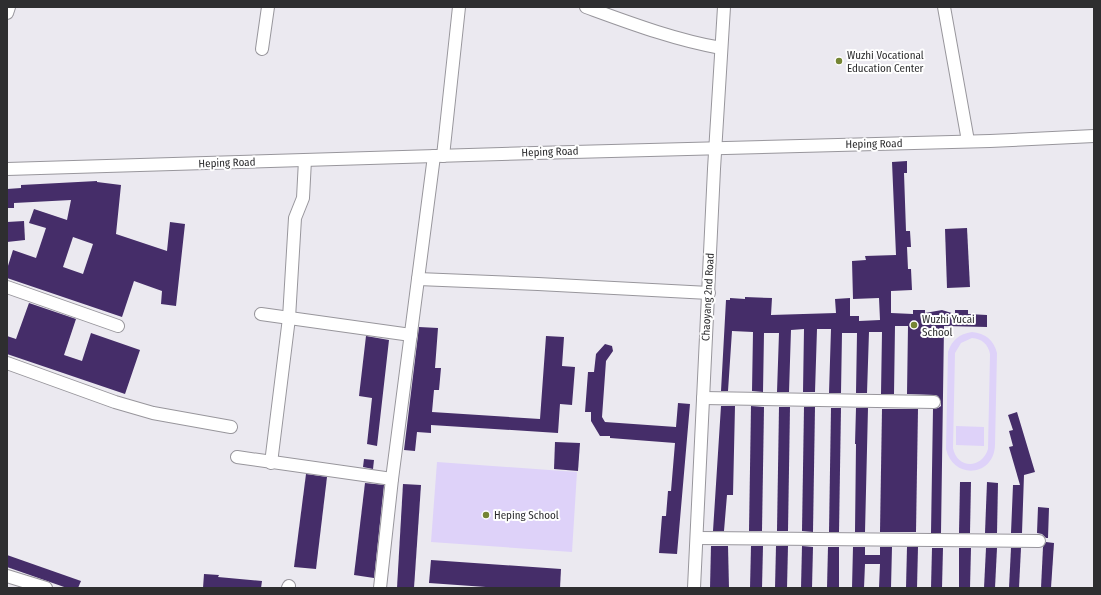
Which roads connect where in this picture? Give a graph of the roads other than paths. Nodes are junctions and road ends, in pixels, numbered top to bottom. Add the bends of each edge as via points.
1 (9, 7) edge
2 (268, 7) edge
3 (459, 7) edge
4 (586, 7) edge
5 (724, 7) edge
6 (944, 7) edge
7 (7, 13) edge
8 (721, 48) junction
9 (262, 49) dead end
10 (1094, 136) edge
11 (968, 141) junction
12 (716, 148) junction
13 (439, 156) junction
14 (305, 160) junction
15 (7, 169) edge
16 (418, 279) junction
17 (7, 287) edge
18 (708, 293) junction
19 (261, 314) dead end
20 (289, 318) junction
21 (118, 326) dead end
22 (411, 335) junction
23 (7, 363) edge
24 (703, 398) junction
25 (934, 402) dead end
26 (231, 427) dead end
27 (237, 457) dead end
28 (271, 462) junction
29 (392, 479) junction
30 (697, 538) junction
31 (1039, 541) dead end
32 (7, 576) edge
33 (46, 588) edge
34 (380, 588) edge
35 (694, 588) edge

1 - 7 street
2 - 9 street
3 - 13 street
4 - 8 street via 646,29
5 - 8 street, Chaoyang 2nd Road
6 - 11 street
8 - 12 street, Chaoyang 2nd Road
10 - 11 street, Heping Road
11 - 12 street, Heping Road
12 - 13 street, Heping Road
12 - 18 street, Chaoyang 2nd Road
13 - 14 street, Heping Road
13 - 16 street
14 - 15 street, Heping Road
14 - 20 street via 303,198 295,218
16 - 18 street
16 - 22 street
17 - 21 street
18 - 24 street, Chaoyang 2nd Road
19 - 20 street
20 - 22 street
20 - 28 street
22 - 29 street
23 - 26 street via 114,402
24 - 25 street
24 - 30 street, Chaoyang 2nd Road
27 - 28 street
28 - 29 street
29 - 34 street
30 - 31 street
30 - 35 street, Chaoyang 2nd Road
32 - 33 street

